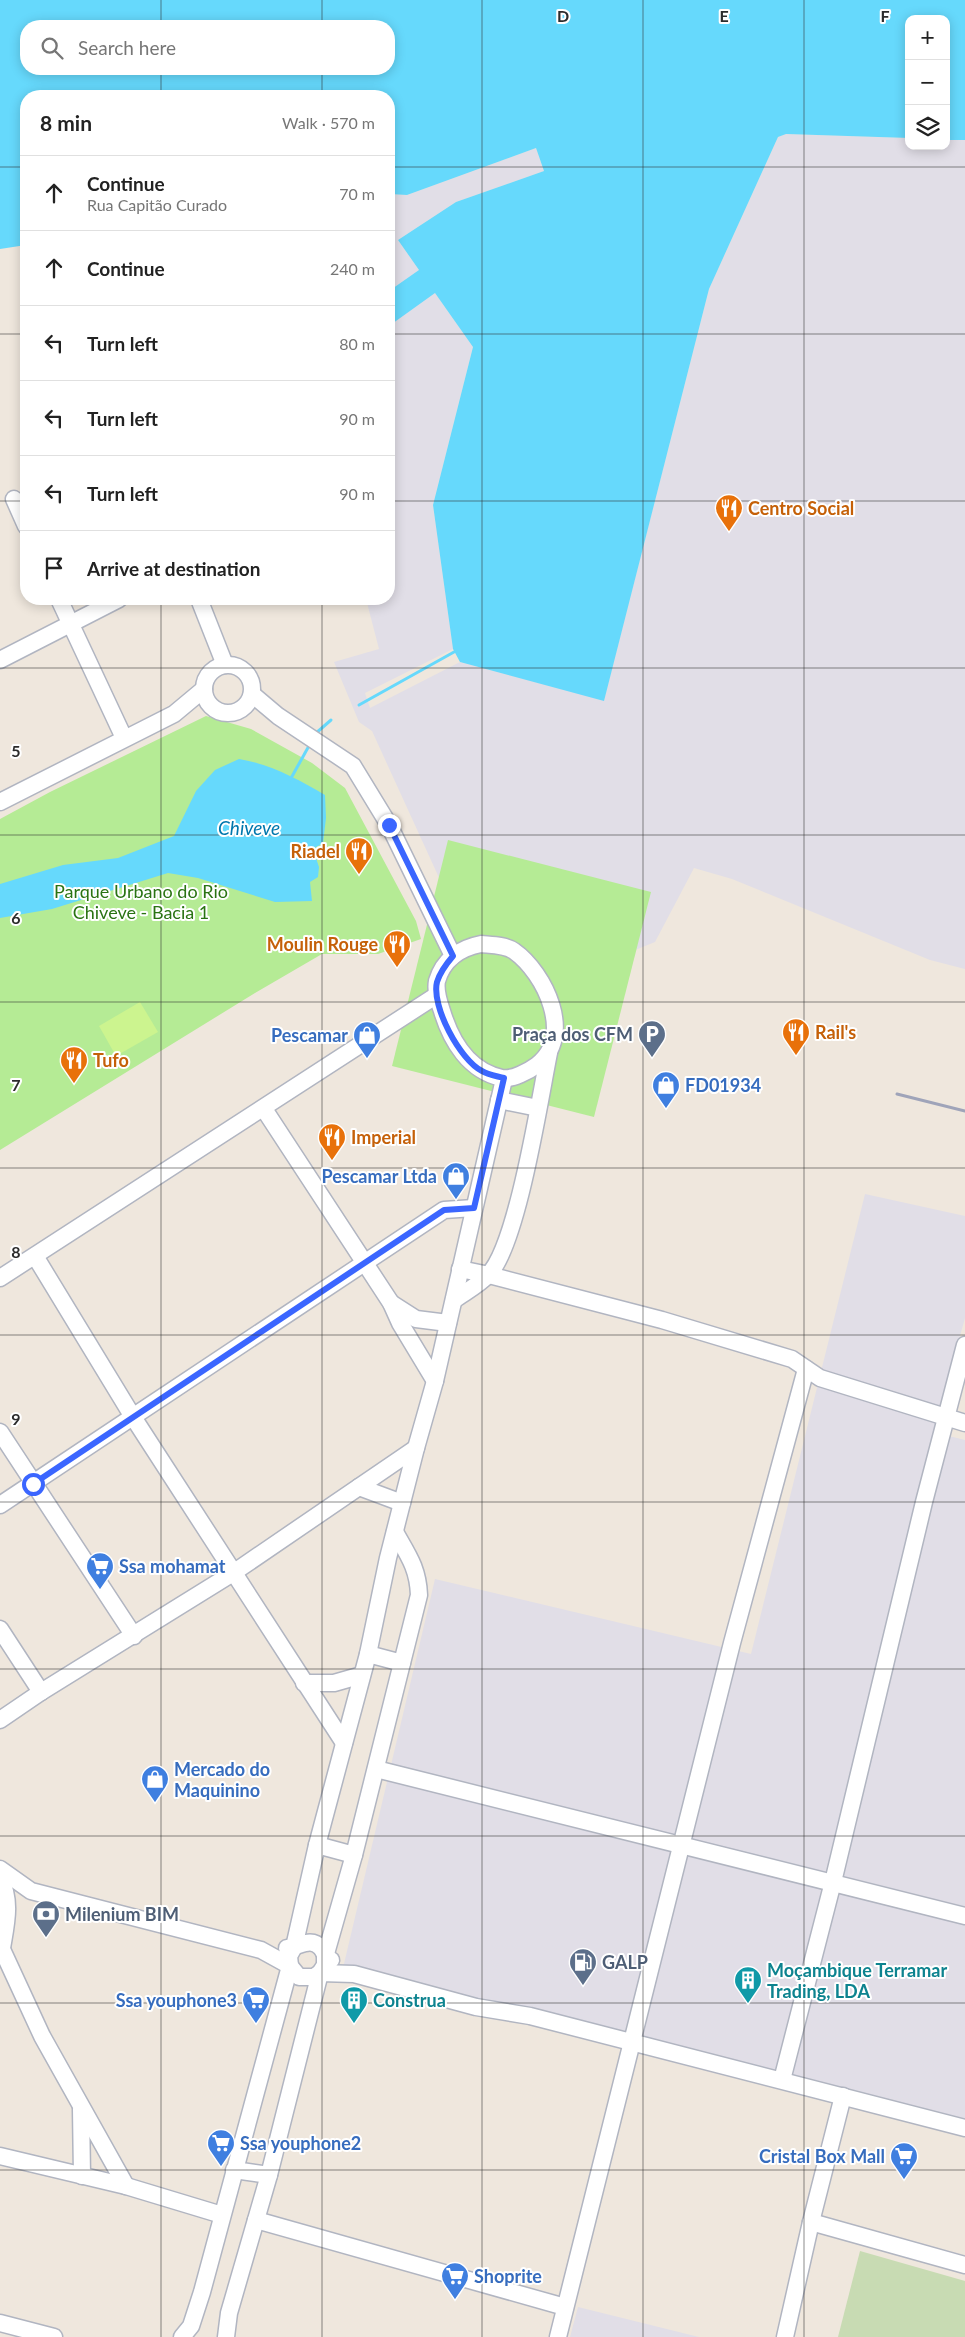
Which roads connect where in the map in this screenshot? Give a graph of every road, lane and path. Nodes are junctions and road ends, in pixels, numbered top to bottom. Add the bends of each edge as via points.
1 (13, 499) edge
2 (20, 514) edge
3 (63, 605) edge
4 (107, 605) edge
5 (201, 605) edge
6 (71, 624) junction
7 (0, 660) edge
8 (225, 665) junction
9 (204, 689) junction
10 (252, 694) junction
11 (211, 707) junction
12 (244, 709) junction
13 (174, 714) junction
14 (278, 716) junction
15 (124, 738) junction
16 (0, 802) edge
17 (453, 956) junction
18 (437, 995) junction
19 (549, 1051) junction
20 (504, 1078) junction
21 (499, 1100) junction
22 (538, 1108) junction
23 (264, 1109) junction
24 (474, 1208) junction
25 (35, 1256) junction
26 (365, 1264) junction
27 (460, 1269) junction
28 (489, 1275) junction
29 (0, 1278) edge
30 (454, 1300) junction
31 (391, 1303) junction
32 (448, 1323) junction
33 (965, 1345) edge
34 (806, 1369) junction
35 (436, 1381) junction
36 (133, 1417) junction
37 (946, 1418) junction
38 (965, 1423) edge
39 (0, 1432) edge
40 (416, 1448) junction
41 (33, 1484) junction
42 (359, 1487) junction
43 (402, 1503) junction
44 (0, 1504) edge
45 (395, 1532) junction
46 (233, 1573) junction
47 (0, 1629) edge
48 (134, 1636) junction
49 (368, 1654) junction
50 (402, 1663) junction
51 (362, 1675) junction
52 (304, 1683) junction
53 (41, 1692) junction
54 (0, 1720) edge
55 (344, 1743) junction
56 (376, 1769) junction
57 (683, 1844) junction
58 (318, 1845) junction
59 (354, 1856) junction
60 (0, 1870) edge
61 (0, 1878) edge
62 (833, 1882) junction
63 (31, 1891) junction
64 (3, 1896) edge
65 (965, 1916) edge
66 (1, 1947) edge
67 (294, 1947) junction
68 (262, 1950) junction
69 (325, 1956) junction
70 (290, 1966) junction
71 (320, 1973) junction
72 (354, 1974) junction
73 (632, 2043) junction
74 (782, 2080) junction
75 (843, 2096) junction
76 (81, 2107) junction
77 (965, 2128) edge
78 (0, 2156) edge
79 (234, 2170) junction
80 (269, 2175) junction
81 (82, 2176) junction
82 (126, 2186) junction
83 (222, 2215) junction
84 (256, 2220) junction
85 (811, 2222) junction
86 (965, 2265) edge
87 (565, 2306) junction
88 (0, 2323) edge
89 (54, 2337) edge
90 (182, 2337) edge
91 (226, 2337) edge
92 (558, 2337) edge
93 (785, 2337) edge

1 - 2 street
3 - 6 street
4 - 6 street
5 - 8 street
6 - 7 street
6 - 15 street
8 - 9 street via 214,669 206,678
8 - 10 street via 241,668 247,674 252,683
9 - 11 street
9 - 13 street
10 - 12 street
10 - 14 street
11 - 12 street via 227,714
11 - 13 street
12 - 14 street
13 - 15 street
14 - 17 street via 353,766 389,825
15 - 16 street
17 - 18 street via 437,982
17 - 19 street via 466,947 480,944 513,950 536,974 553,1004 556,1029
18 - 20 street via 447,1029 462,1053 481,1071
18 - 23 street
19 - 20 street via 524,1073
19 - 22 street
20 - 21 street
21 - 22 street
21 - 24 street
22 - 28 street via 508,1237
23 - 25 street
23 - 26 street
24 - 26 street via 444,1210
24 - 27 street
25 - 29 street
25 - 36 street
26 - 31 street
26 - 36 street
27 - 28 street
27 - 30 street
28 - 30 street
28 - 34 street via 662,1320 792,1359
30 - 32 street
31 - 32 street via 416,1320
31 - 35 street via 400,1324
32 - 35 street
33 - 37 street
34 - 37 street via 820,1378
34 - 57 street via 732,1643
35 - 40 street
36 - 41 street
36 - 46 street
37 - 38 street
37 - 62 street
39 - 41 street
40 - 42 street
40 - 43 street
41 - 44 street
41 - 48 street
42 - 43 street
42 - 46 street
43 - 45 street
45 - 49 street
45 - 50 street via 414,1564 419,1595
46 - 48 street
46 - 52 street
47 - 53 street
48 - 53 street
49 - 50 street
49 - 51 street
50 - 56 street
51 - 52 street via 334,1683
51 - 55 street
52 - 55 street
53 - 54 street
55 - 58 street
56 - 57 street
56 - 59 street
57 - 62 street
57 - 73 street
58 - 59 street
58 - 67 street
59 - 69 street
60 - 63 street
61 - 64 street
62 - 65 street
62 - 74 street
63 - 64 street
63 - 68 street
64 - 66 street via 8,1914
66 - 76 street via 42,2036
67 - 68 street
67 - 69 street via 303,1942 312,1943 321,1948
67 - 70 street via 289,1956
68 - 70 street
69 - 71 street via 325,1966
69 - 72 street
70 - 71 street via 300,1977 314,1977
70 - 79 street
71 - 72 street
71 - 80 street
72 - 73 street via 476,2007 530,2016
73 - 74 street
73 - 87 street
74 - 75 street
75 - 77 street
75 - 85 street
76 - 81 street
76 - 82 street
78 - 81 street
79 - 80 street
79 - 83 street
80 - 84 street
81 - 82 street
82 - 83 street
83 - 90 street via 200,2301 191,2326
84 - 87 street
84 - 91 street
85 - 86 street
85 - 93 street
87 - 92 street
88 - 89 street

